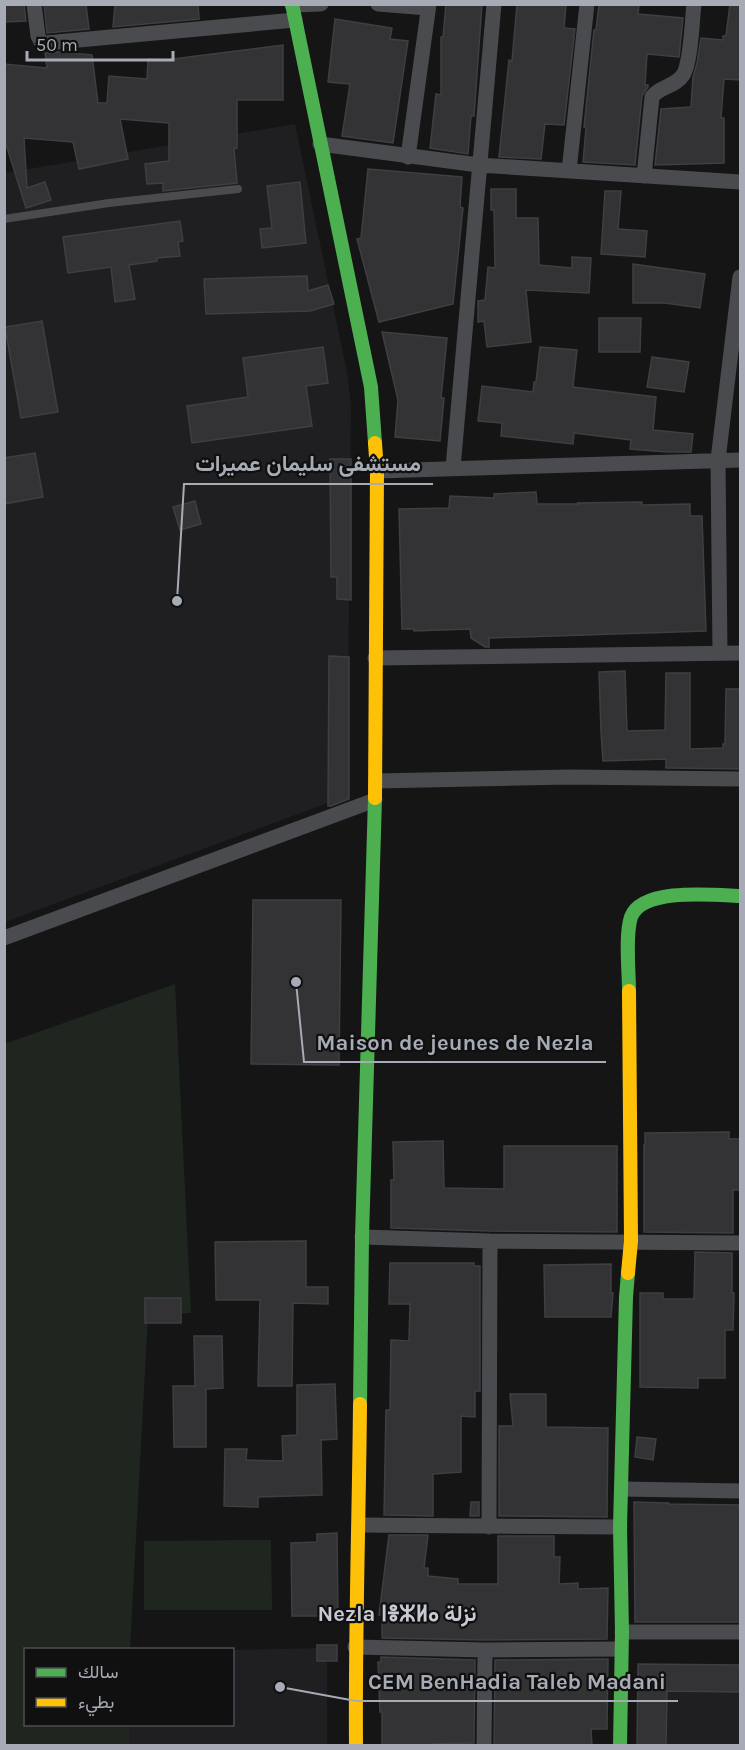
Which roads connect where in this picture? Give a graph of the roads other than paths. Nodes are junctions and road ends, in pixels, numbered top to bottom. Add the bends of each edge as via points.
1 (34, 4) edge
2 (321, 4) edge
3 (378, 4) edge
4 (494, 4) edge
5 (587, 4) edge
6 (694, 4) edge
7 (429, 6) edge
8 (293, 10) edge
9 (320, 144) junction
10 (408, 157) junction
11 (479, 165) junction
12 (569, 171) junction
13 (644, 176) junction
14 (741, 182) edge
15 (238, 189) dead end
16 (4, 219) edge
17 (741, 277) edge
18 (718, 460) junction
19 (741, 460) edge
20 (453, 468) junction
21 (377, 471) junction
22 (720, 653) junction
23 (741, 653) edge
24 (375, 658) junction
25 (741, 779) edge
26 (376, 781) junction
27 (375, 800) junction
28 (741, 896) edge
29 (4, 938) edge
30 (362, 1237) junction
31 (490, 1241) junction
32 (631, 1241) junction
33 (741, 1243) edge
34 (622, 1489) junction
35 (741, 1491) edge
36 (360, 1525) junction
37 (489, 1527) junction
38 (620, 1527) junction
39 (622, 1632) junction
40 (741, 1632) edge
41 (355, 1647) junction
42 (621, 1648) junction
43 (485, 1650) junction
44 (356, 1746) edge
45 (484, 1746) edge
46 (620, 1746) edge

1 - 8 street via 38,36 46,44
2 - 8 street
3 - 7 street
4 - 11 street
5 - 12 street
6 - 13 street via 683,75 652,97
7 - 10 street
8 - 9 street
9 - 10 street
9 - 21 street via 371,387
10 - 11 street
11 - 12 street
11 - 20 street
12 - 13 street
13 - 14 street
15 - 16 lane
17 - 18 street
18 - 19 street
18 - 20 street
18 - 22 street
20 - 21 street
21 - 24 street
22 - 23 street
22 - 24 street
24 - 26 street
25 - 26 street
26 - 27 street
27 - 29 street
27 - 30 street
28 - 32 street via 662,896 646,900 635,909 630,921
30 - 31 street
30 - 36 street
31 - 32 street
31 - 37 street
32 - 33 street
32 - 34 street
34 - 35 street
34 - 38 street
36 - 37 street
36 - 41 street
37 - 38 street
38 - 39 street
39 - 40 street
39 - 42 street
41 - 43 street
41 - 44 street
42 - 43 street
42 - 46 street
43 - 45 street

